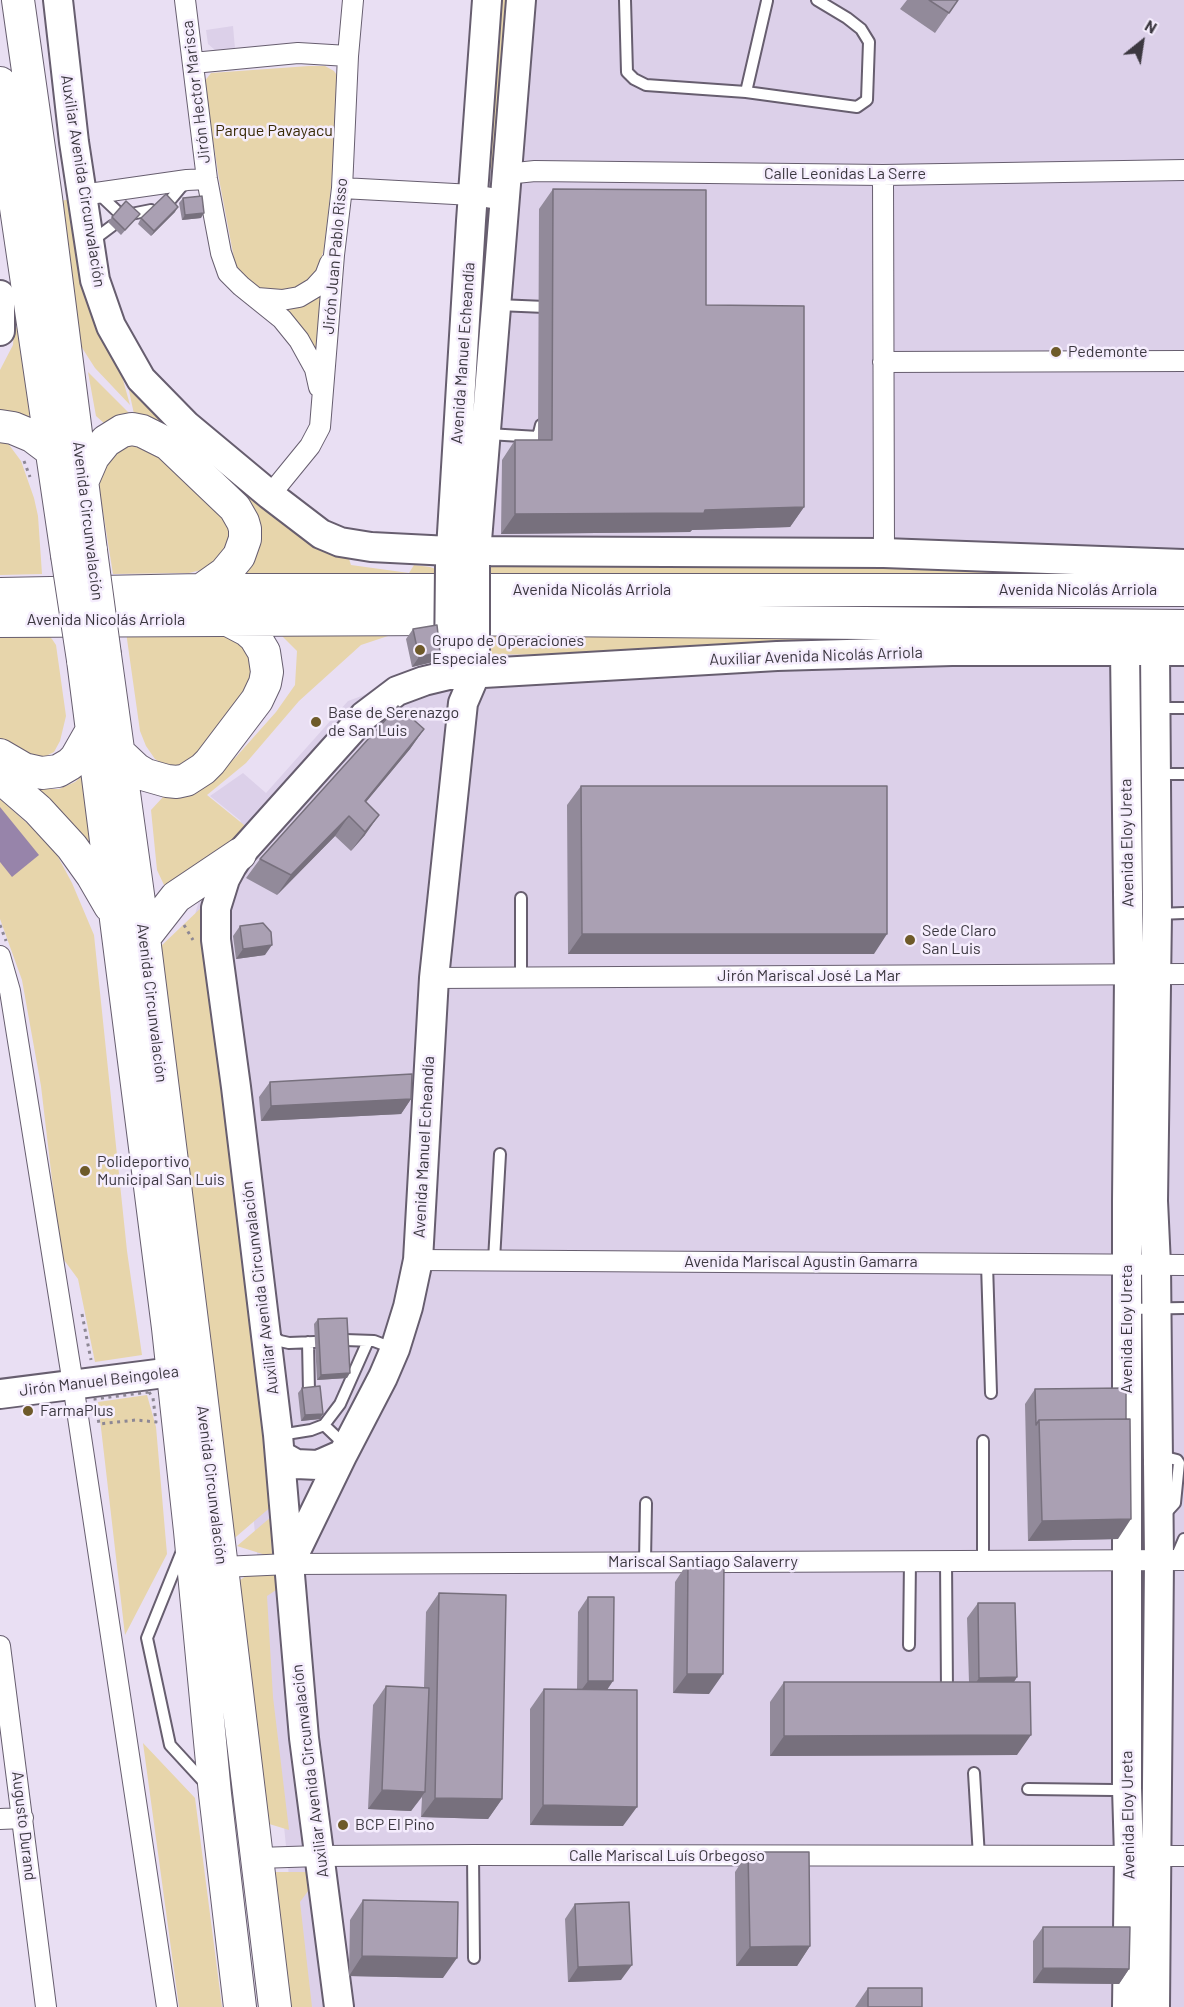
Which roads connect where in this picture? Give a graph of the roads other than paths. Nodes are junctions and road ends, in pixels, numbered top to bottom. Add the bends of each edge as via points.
1 (18, 0) edge
2 (58, 0) edge
3 (185, 0) edge
4 (353, 0) edge
5 (487, 0) edge
6 (521, 0) edge
7 (625, 0) edge
8 (817, 0) edge
9 (767, 1) edge
10 (348, 56) junction
11 (192, 63) junction
12 (0, 83) edge
13 (746, 92) junction
14 (74, 142) junction
15 (16, 148) edge
16 (1184, 170) edge
17 (883, 175) junction
18 (207, 179) junction
19 (187, 180) junction
20 (505, 187) junction
21 (342, 189) junction
22 (90, 194) junction
23 (472, 195) junction
24 (46, 198) junction
25 (7, 202) edge
26 (167, 204) edge
27 (151, 210) edge
28 (118, 212) edge
29 (132, 214) edge
30 (112, 226) dead end
31 (90, 243) junction
32 (334, 255) junction
33 (0, 295) edge
34 (257, 298) junction
35 (497, 305) junction
36 (548, 324) dead end
37 (0, 331) edge
38 (1184, 361) edge
39 (884, 362) junction
40 (322, 398) junction
41 (541, 419) dead end
42 (0, 426) edge
43 (487, 434) junction
44 (52, 451) junction
45 (83, 480) junction
46 (270, 495) junction
47 (79, 553) junction
48 (884, 553) junction
49 (463, 558) junction
50 (1184, 564) edge
51 (201, 590) junction
52 (1184, 590) edge
53 (0, 594) edge
54 (228, 620) junction
55 (0, 621) edge
56 (1184, 626) edge
57 (1125, 651) junction
58 (1155, 651) junction
59 (1184, 651) edge
60 (94, 657) junction
61 (462, 669) junction
62 (1184, 708) edge
63 (1155, 718) junction
64 (1126, 727) junction
65 (92, 730) junction
66 (119, 753) junction
67 (0, 754) edge
68 (1156, 774) junction
69 (1184, 774) edge
70 (0, 777) edge
71 (240, 854) junction
72 (1156, 873) junction
73 (1128, 874) junction
74 (521, 898) dead end
75 (1170, 914) edge
76 (131, 932) junction
77 (0, 956) edge
78 (1156, 974) edge
79 (521, 977) junction
80 (434, 978) junction
81 (1128, 1052) junction
82 (1156, 1053) junction
83 (500, 1154) dead end
84 (1140, 1201) junction
85 (418, 1260) junction
86 (494, 1260) junction
87 (987, 1264) junction
88 (1127, 1265) junction
89 (1156, 1265) junction
90 (1184, 1265) edge
91 (1127, 1309) junction
92 (1170, 1309) edge
93 (265, 1329) junction
94 (345, 1340) edge
95 (368, 1341) junction
96 (395, 1349) junction
97 (185, 1370) junction
98 (73, 1384) junction
99 (309, 1392) edge
100 (991, 1393) dead end
101 (0, 1394) edge
102 (324, 1425) junction
103 (1126, 1434) junction
104 (983, 1441) dead end
105 (279, 1445) junction
106 (345, 1450) junction
107 (1169, 1452) edge
108 (646, 1503) dead end
109 (1172, 1510) edge
110 (190, 1532) junction
111 (1184, 1539) edge
112 (1173, 1560) edge
113 (946, 1561) junction
114 (983, 1561) junction
115 (1126, 1561) junction
116 (645, 1562) junction
117 (910, 1562) junction
118 (289, 1564) junction
119 (222, 1567) junction
120 (909, 1645) dead end
121 (0, 1646) edge
122 (946, 1692) edge
123 (974, 1773) dead end
124 (1127, 1788) junction
125 (1028, 1789) dead end
126 (215, 1794) junction
127 (23, 1818) junction
128 (0, 1819) edge
129 (473, 1855) junction
130 (319, 1856) junction
131 (1143, 1856) junction
132 (1184, 1856) edge
133 (979, 1857) junction
134 (258, 1858) junction
135 (474, 1958) dead end
136 (1155, 1975) junction
137 (1127, 1976) junction
138 (46, 2007) edge
139 (167, 2007) edge
140 (240, 2007) edge
141 (275, 2007) edge
142 (339, 2007) edge
143 (1127, 2007) edge
144 (1155, 2007) edge

1 - 15 main road, Avenida Circunvalación
2 - 14 street, Auxiliar Avenida Circunvalación
3 - 11 street, Jirón Hector Marisca
4 - 10 street, Jirón Juan Pablo Risso
5 - 23 street, Avenida Manuel Echeandía
6 - 20 street, Avenida Manuel Echeandía
7 - 13 lane via 627,72 634,80 646,85
8 - 13 lane via 861,29 869,42 867,100 857,107
9 - 13 lane
10 - 11 street via 298,53
10 - 21 street, Jirón Juan Pablo Risso
11 - 18 street, Jirón Hector Marisca
12 - 15 main road, Avenida Circunvalación
14 - 15 street
14 - 22 street, Auxiliar Avenida Circunvalación
15 - 24 main road, Avenida Circunvalación
15 - 25 main road, Avenida Circunvalación
16 - 17 street, Calle Leonidas La Serre
17 - 20 street, Calle Leonidas La Serre via 534,171
17 - 39 street
18 - 19 street
18 - 34 street, Jirón Hector Marisca via 228,273
19 - 22 street
19 - 26 lane
20 - 23 street, Calle Leonidas La Serre
20 - 35 street, Avenida Manuel Echeandía
21 - 23 street, Calle Leonidas La Serre
21 - 32 street, Jirón Juan Pablo Risso
22 - 24 street
22 - 28 lane
22 - 31 street, Auxiliar Avenida Circunvalación
23 - 49 street, Avenida Manuel Echeandía
24 - 25 street
24 - 45 main road, Avenida Circunvalación
25 - 44 main road, Avenida Circunvalación
27 - 29 lane
30 - 31 lane
31 - 46 street, Auxiliar Avenida Circunvalación via 95,280 111,326 141,379 186,425
32 - 34 street via 325,276 299,297
32 - 40 street, Jirón Juan Pablo Risso
33 - 37 street
34 - 40 street, Jirón Hector Marisca via 299,340 315,369
35 - 36 lane via 547,307
35 - 43 street, Avenida Manuel Echeandía
38 - 39 street
39 - 48 street
40 - 46 street, Jirón Juan Pablo Risso via 320,427 310,446
41 - 43 lane via 538,437
42 - 44 main road via 32,436
43 - 49 street, Avenida Manuel Echeandía
44 - 47 main road, Avenida Circunvalación
45 - 47 main road, Avenida Circunvalación
45 - 51 main road via 93,457 106,441 122,431 142,431 168,444 235,508 245,529 239,556 225,573
46 - 49 street, Auxiliar Avenida Circunvalación via 321,534 340,542
47 - 60 main road, Avenida Circunvalación, bridge
48 - 49 street
48 - 50 street
49 - 61 street, Avenida Manuel Echeandía, bridge
51 - 52 main road, Avenida Nicolás Arriola
51 - 53 main road, Avenida Nicolás Arriola
54 - 55 main road, Avenida Nicolás Arriola
54 - 56 main road, Avenida Nicolás Arriola
54 - 66 main road via 255,638 264,652 267,672 253,705 210,762 177,782 146,775
57 - 58 street, Auxiliar Avenida Nicolás Arriola
57 - 61 street, Auxiliar Avenida Nicolás Arriola via 952,651
57 - 64 street, Avenida Eloy Ureta
58 - 59 street, Auxiliar Avenida Nicolás Arriola
58 - 63 street, Avenida Eloy Ureta
60 - 65 main road, Avenida Circunvalación
60 - 66 main road, Avenida Circunvalación
61 - 71 street, Auxiliar Avenida Circunvalación via 397,691 364,716
61 - 80 street, Avenida Manuel Echeandía via 464,703
62 - 63 lane
63 - 64 street
63 - 68 street, Avenida Eloy Ureta
64 - 73 street, Avenida Eloy Ureta
65 - 67 main road via 76,758 58,771 24,769
65 - 76 main road, Avenida Circunvalación
66 - 76 main road, Avenida Circunvalación
68 - 69 lane
68 - 72 street, Avenida Eloy Ureta
70 - 76 main road via 72,847
71 - 76 main road
71 - 93 street, Auxiliar Avenida Circunvalación via 220,893 217,950
72 - 73 street
72 - 75 street, Avenida Eloy Ureta
73 - 78 street, Avenida Eloy Ureta
74 - 79 lane
75 - 78 street, Avenida Eloy Ureta
76 - 97 main road, Avenida Circunvalación
77 - 98 street via 10,991
78 - 79 street, Jirón Mariscal José La Mar
78 - 81 street, Avenida Eloy Ureta
78 - 82 street, Avenida Eloy Ureta
79 - 80 street, Jirón Mariscal José La Mar
80 - 85 street, Avenida Manuel Echeandía
81 - 82 street
81 - 84 street, Avenida Eloy Ureta
82 - 84 street, Avenida Eloy Ureta
83 - 86 lane
84 - 88 street, Avenida Eloy Ureta
84 - 89 street, Avenida Eloy Ureta
85 - 86 street, Avenida Mariscal Agustin Gamarra
85 - 96 street, Avenida Manuel Echeandía
86 - 87 street, Avenida Mariscal Agustin Gamarra
87 - 88 street, Avenida Mariscal Agustin Gamarra
87 - 100 lane
88 - 89 street, Avenida Mariscal Agustin Gamarra
88 - 91 street, Avenida Eloy Ureta
89 - 90 street, Avenida Mariscal Agustin Gamarra
89 - 92 street, Avenida Eloy Ureta
91 - 92 lane
91 - 103 street, Avenida Eloy Ureta
92 - 107 street, Avenida Eloy Ureta
93 - 99 lane via 280,1341 312,1342
93 - 105 street, Auxiliar Avenida Circunvalación
94 - 95 lane
95 - 96 lane
95 - 102 lane via 340,1404
96 - 106 street, Avenida Manuel Echeandía
97 - 98 street, Jirón Manuel Beingolea
97 - 110 main road, Avenida Circunvalación
97 - 119 main road, Avenida Circunvalación
98 - 101 street, Jirón Manuel Beingolea
98 - 139 street
102 - 105 lane via 312,1425
102 - 106 lane
103 - 107 street
103 - 115 street, Avenida Eloy Ureta
104 - 114 lane
105 - 106 street via 296,1464 318,1465
105 - 118 street, Auxiliar Avenida Circunvalación
106 - 118 street, Avenida Manuel Echeandía
107 - 109 street, Avenida Eloy Ureta
108 - 116 lane
109 - 112 street, Avenida Eloy Ureta
110 - 126 main road, Avenida Circunvalación
110 - 126 lane via 147,1638 170,1745
111 - 112 lane
112 - 115 street, Mariscal Santiago Salaverry
112 - 131 street, Avenida Eloy Ureta
113 - 114 street, Mariscal Santiago Salaverry
113 - 117 street, Mariscal Santiago Salaverry
113 - 122 lane
114 - 115 street, Mariscal Santiago Salaverry
115 - 124 street, Avenida Eloy Ureta
116 - 117 street, Mariscal Santiago Salaverry
116 - 118 street, Mariscal Santiago Salaverry
117 - 120 lane
118 - 119 street, Mariscal Santiago Salaverry
118 - 130 street, Auxiliar Avenida Circunvalación
119 - 134 main road, Avenida Circunvalación
121 - 127 street, Augusto Durand
123 - 133 lane
124 - 125 lane
124 - 131 street, Avenida Eloy Ureta
126 - 140 main road, Avenida Circunvalación
127 - 128 street
127 - 138 street, Augusto Durand
129 - 130 street, Calle Mariscal Luís Orbegoso
129 - 133 street, Calle Mariscal Luís Orbegoso
129 - 135 lane
130 - 134 street, Calle Mariscal Luís Orbegoso
130 - 142 street, Auxiliar Avenida Circunvalación
131 - 132 street, Calle Mariscal Luís Orbegoso
131 - 133 street, Calle Mariscal Luís Orbegoso
131 - 136 street, Avenida Eloy Ureta
131 - 137 street, Avenida Eloy Ureta
134 - 141 main road, Avenida Circunvalación
136 - 137 street
136 - 144 street, Avenida Eloy Ureta
137 - 143 street, Avenida Eloy Ureta

